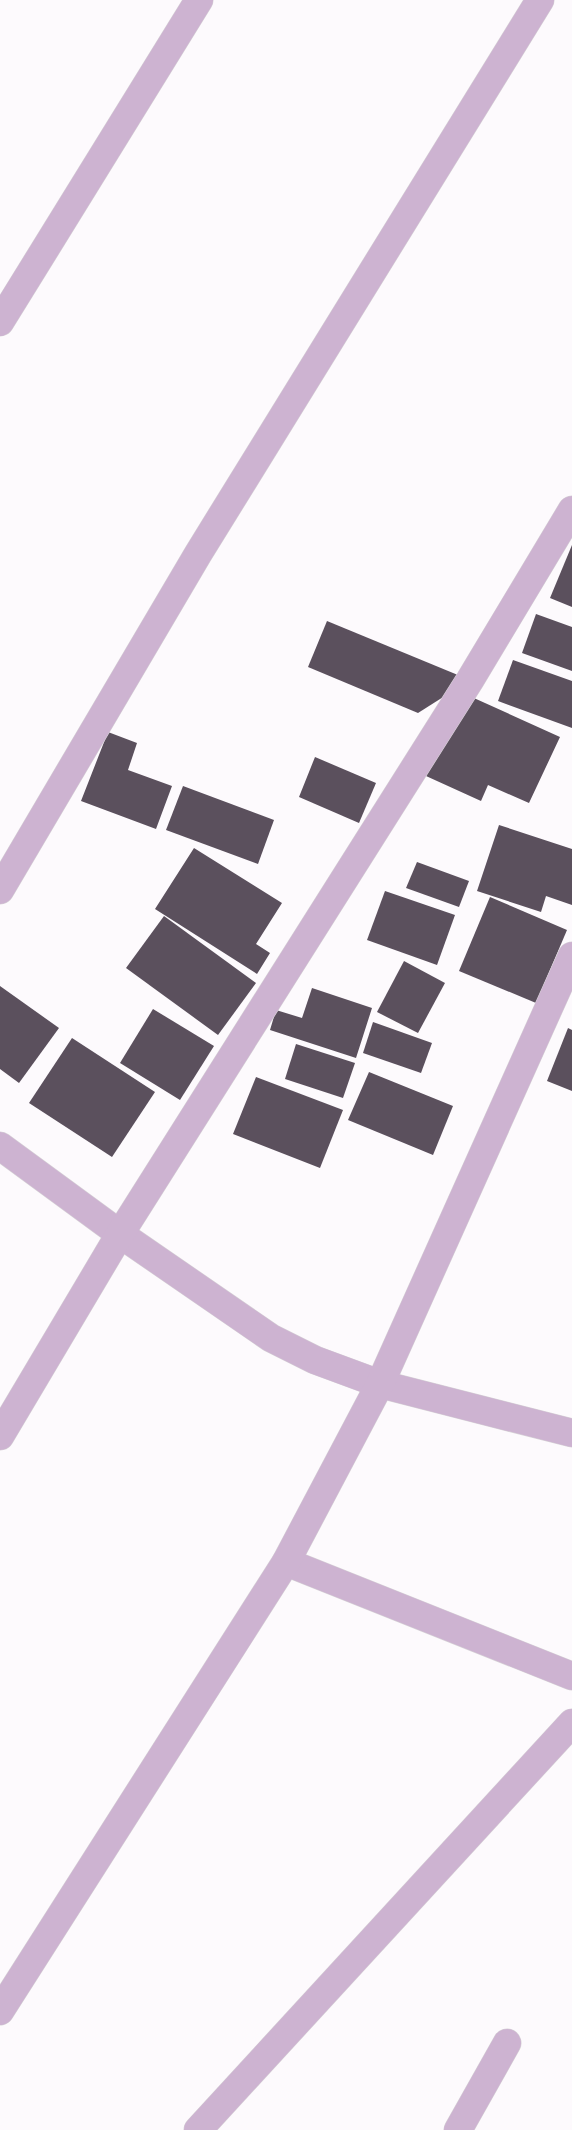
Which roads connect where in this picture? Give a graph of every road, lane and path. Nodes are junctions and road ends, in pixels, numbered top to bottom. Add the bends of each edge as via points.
1 (199, 0) edge
2 (540, 0) edge
3 (0, 322) edge
4 (572, 510) edge
5 (0, 890) edge
6 (572, 956) edge
7 (0, 1146) edge
8 (120, 1234) junction
9 (380, 1384) junction
10 (572, 1433) edge
11 (0, 1436) edge
12 (286, 1562) junction
13 (572, 1676) edge
14 (572, 1723) edge
15 (0, 2011) edge
16 (506, 2043) dead end
17 (198, 2130) edge
18 (458, 2130) edge

1 - 3 street
2 - 5 street via 198,554
4 - 8 street via 470,680
6 - 9 street
7 - 8 street
8 - 9 street via 271,1338 315,1360
8 - 11 street
9 - 10 street
9 - 12 street
12 - 13 street
12 - 15 street
14 - 17 street
16 - 18 street

